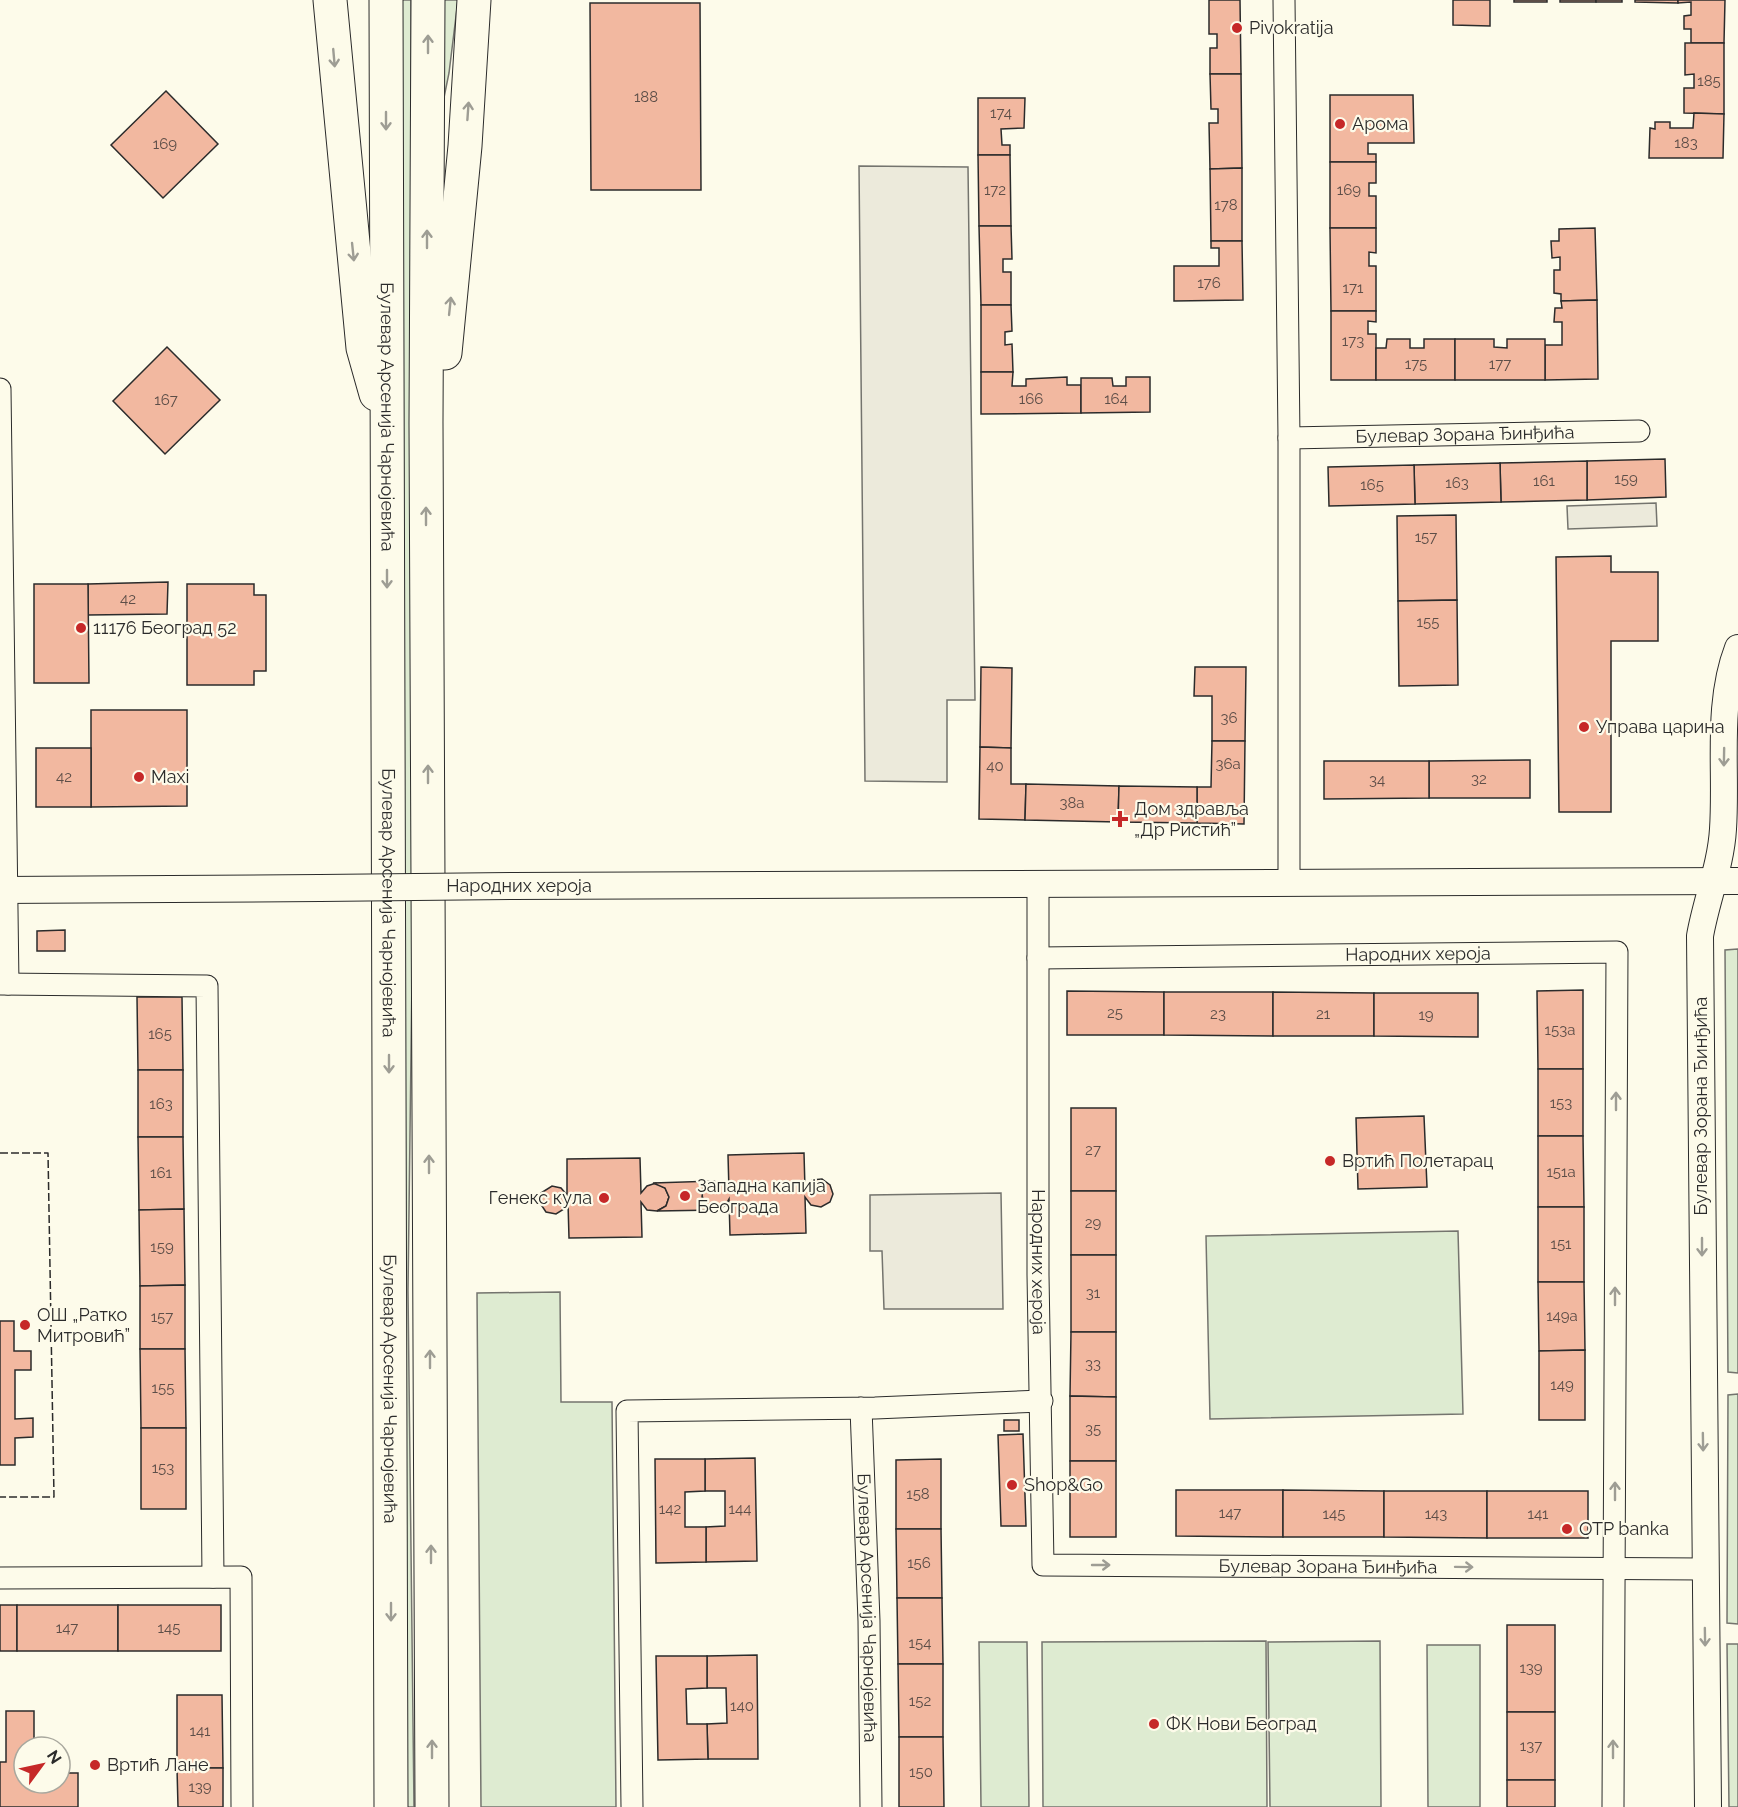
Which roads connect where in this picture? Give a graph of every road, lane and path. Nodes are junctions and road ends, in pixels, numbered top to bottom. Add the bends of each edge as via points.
1 (330, 0) edge
2 (386, 0) edge
3 (428, 0) edge
4 (474, 0) edge
5 (1284, 0) edge
6 (0, 389) edge
7 (386, 415) junction
8 (426, 423) junction
9 (1639, 431) dead end
10 (1289, 438) junction
11 (1738, 648) edge
12 (4, 804) edge
13 (1712, 881) junction
14 (1738, 881) edge
15 (1289, 883) junction
16 (1038, 884) junction
17 (4, 890) edge
18 (1038, 958) junction
19 (4, 984) edge
20 (1042, 1401) junction
21 (861, 1408) junction
22 (1043, 1565) joint
23 (1614, 1569) junction
24 (1704, 1569) junction
25 (0, 1578) edge
26 (213, 1578) junction
27 (242, 1807) edge
28 (391, 1807) edge
29 (432, 1807) edge
30 (632, 1807) edge
31 (871, 1807) edge
32 (1613, 1807) edge
33 (1707, 1807) edge

1 -> 7 highway via 363,348 374,390
2 -> 7 highway, Булевар Арсенија Чарнојевића
8 -> 3 highway
8 -> 4 highway via 442,383 465,146
5 - 10 street
6 - 12 street
7 -> 28 highway, Булевар Арсенија Чарнојевића
29 -> 8 highway
9 - 10 street, Булевар Зорана Ђинђића
10 - 15 street
11 -> 13 street, Булевар Зорана Ђинђића via 1726,698 1723,829
12 - 17 street
13 - 14 street, Народних хероја
13 - 15 street, Народних хероја
13 -> 24 street, Булевар Зорана Ђинђића via 1700,936
15 - 16 street, Народних хероја
16 - 17 street, Народних хероја, bridge
16 - 18 street, Народних хероја
17 - 19 street
18 - 20 street, Народних хероја
23 -> 18 street, Народних хероја via 1617,952
19 - 26 street via 207,986
20 - 21 street
20 - 22 street, Народних хероја
21 - 30 street via 627,1410
21 - 31 street, Булевар Арсенија Чарнојевића
22 -> 23 street, Булевар Зорана Ђинђића
23 - 24 street, Булевар Зорана Ђинђића
32 -> 23 street
24 -> 33 street, Булевар Зорана Ђинђића
25 - 26 street
26 - 27 street via 241,1577

